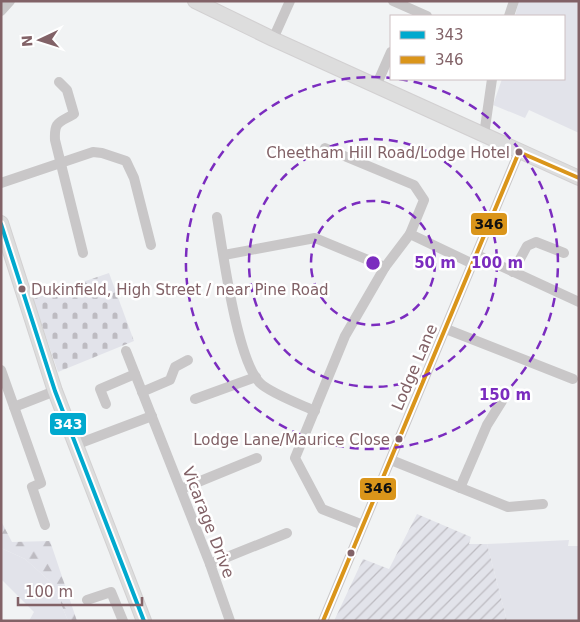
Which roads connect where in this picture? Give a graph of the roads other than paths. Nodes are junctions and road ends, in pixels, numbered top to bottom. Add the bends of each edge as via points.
1 (290, 1) edge
2 (393, 1) edge
3 (514, 1) edge
4 (202, 3) edge
5 (408, 12) edge
6 (422, 15) edge
7 (509, 15) edge
8 (273, 39) junction
9 (390, 54) edge
10 (492, 80) edge
11 (59, 82) dead end
12 (376, 86) junction
13 (484, 135) junction
14 (325, 148) dead end
15 (519, 152) junction
16 (60, 162) junction
17 (579, 178) edge
18 (1, 183) edge
19 (217, 217) dead end
20 (1, 223) edge
21 (410, 234) junction
22 (151, 245) dead end
23 (83, 253) dead end
24 (564, 253) dead end
25 (224, 255) junction
26 (475, 260) junction
27 (385, 267) junction
28 (513, 272) junction
29 (579, 302) edge
30 (446, 329) junction
31 (126, 351) dead end
32 (188, 360) dead end
33 (1, 370) edge
34 (135, 374) junction
35 (256, 377) junction
36 (573, 379) dead end
37 (55, 391) junction
38 (142, 392) junction
39 (195, 399) dead end
40 (502, 400) dead end
41 (106, 404) dead end
42 (14, 407) junction
43 (315, 411) junction
44 (152, 416) junction
45 (75, 445) junction
46 (257, 458) dead end
47 (391, 460) junction
48 (460, 488) junction
49 (181, 489) junction
50 (543, 504) dead end
51 (44, 525) dead end
52 (363, 525) junction
53 (287, 532) dead end
54 (210, 564) junction
55 (87, 600) dead end
56 (123, 621) edge
57 (144, 621) edge
58 (230, 621) edge
59 (323, 621) edge

1 - 8 street
2 - 5 street
3 - 7 street
4 - 8 main road
5 - 6 street
8 - 12 main road
9 - 12 street
10 - 13 street
11 - 16 street via 67,90 74,110 74,114 55,128
12 - 13 main road
13 - 15 main road
14 - 21 street via 414,185 424,200
15 - 17 main road
15 - 26 street, Lodge Lane
16 - 18 street
16 - 22 street via 93,152 126,161 134,178
16 - 23 street
19 - 25 street
20 - 37 main road
21 - 26 street
21 - 27 street
24 - 28 street via 536,242 526,246
25 - 27 street via 315,238
25 - 35 street via 238,330 247,361
26 - 28 street
26 - 30 street, Lodge Lane
27 - 43 street via 345,336
28 - 29 street
30 - 36 street
30 - 47 street, Lodge Lane
31 - 34 street, Vicarage Drive
32 - 38 street via 175,367 170,380
33 - 42 street
34 - 38 street, Vicarage Drive
34 - 41 street via 100,389
35 - 39 street
35 - 43 street via 260,383
37 - 42 street
37 - 45 main road
38 - 44 street, Vicarage Drive
40 - 48 street via 487,425
42 - 51 street via 41,483 32,487
43 - 52 street via 295,458 322,509
44 - 45 street
44 - 49 street, Vicarage Drive
45 - 57 main road
46 - 49 street
47 - 48 street
47 - 52 street, Lodge Lane
48 - 50 street via 508,507
49 - 54 street, Vicarage Drive
52 - 59 street, Lodge Lane
53 - 54 street
54 - 58 street, Vicarage Drive
55 - 56 street via 111,592

